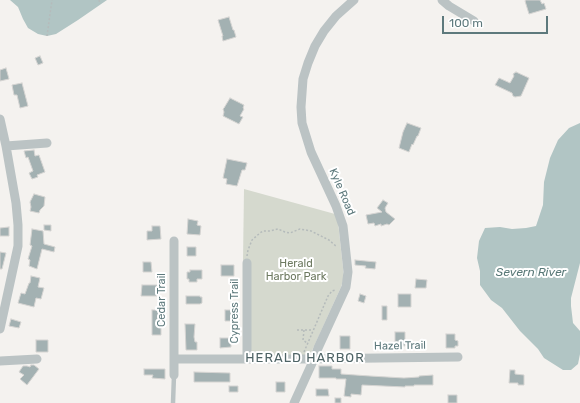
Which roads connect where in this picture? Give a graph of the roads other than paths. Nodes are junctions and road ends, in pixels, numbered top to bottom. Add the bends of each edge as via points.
1 (354, 0) edge
2 (442, 0) edge
3 (474, 21) dead end
4 (0, 119) edge
5 (47, 143) dead end
6 (6, 146) junction
7 (174, 241) dead end
8 (247, 263) road end
9 (0, 329) edge
10 (458, 357) dead end
11 (37, 359) dead end
12 (174, 359) junction
13 (247, 359) junction
14 (314, 359) junction
15 (0, 360) edge
16 (174, 375) joint
17 (173, 403) edge
18 (294, 403) edge

1 - 14 street, Kyle Road via 324,31 302,79 302,124 311,152 343,226 348,272 344,293
2 - 3 street
4 - 6 street
5 - 6 street
6 - 9 street via 16,203 18,246
7 - 12 street, Cedar Trail
8 - 13 street, Cypress Trail
10 - 14 street, Hazel Trail
11 - 15 street
12 - 13 street, Hazel Trail
12 - 16 street, Cedar Trail
13 - 14 street, Hazel Trail
14 - 18 street, Kyle Road
16 - 17 lane

